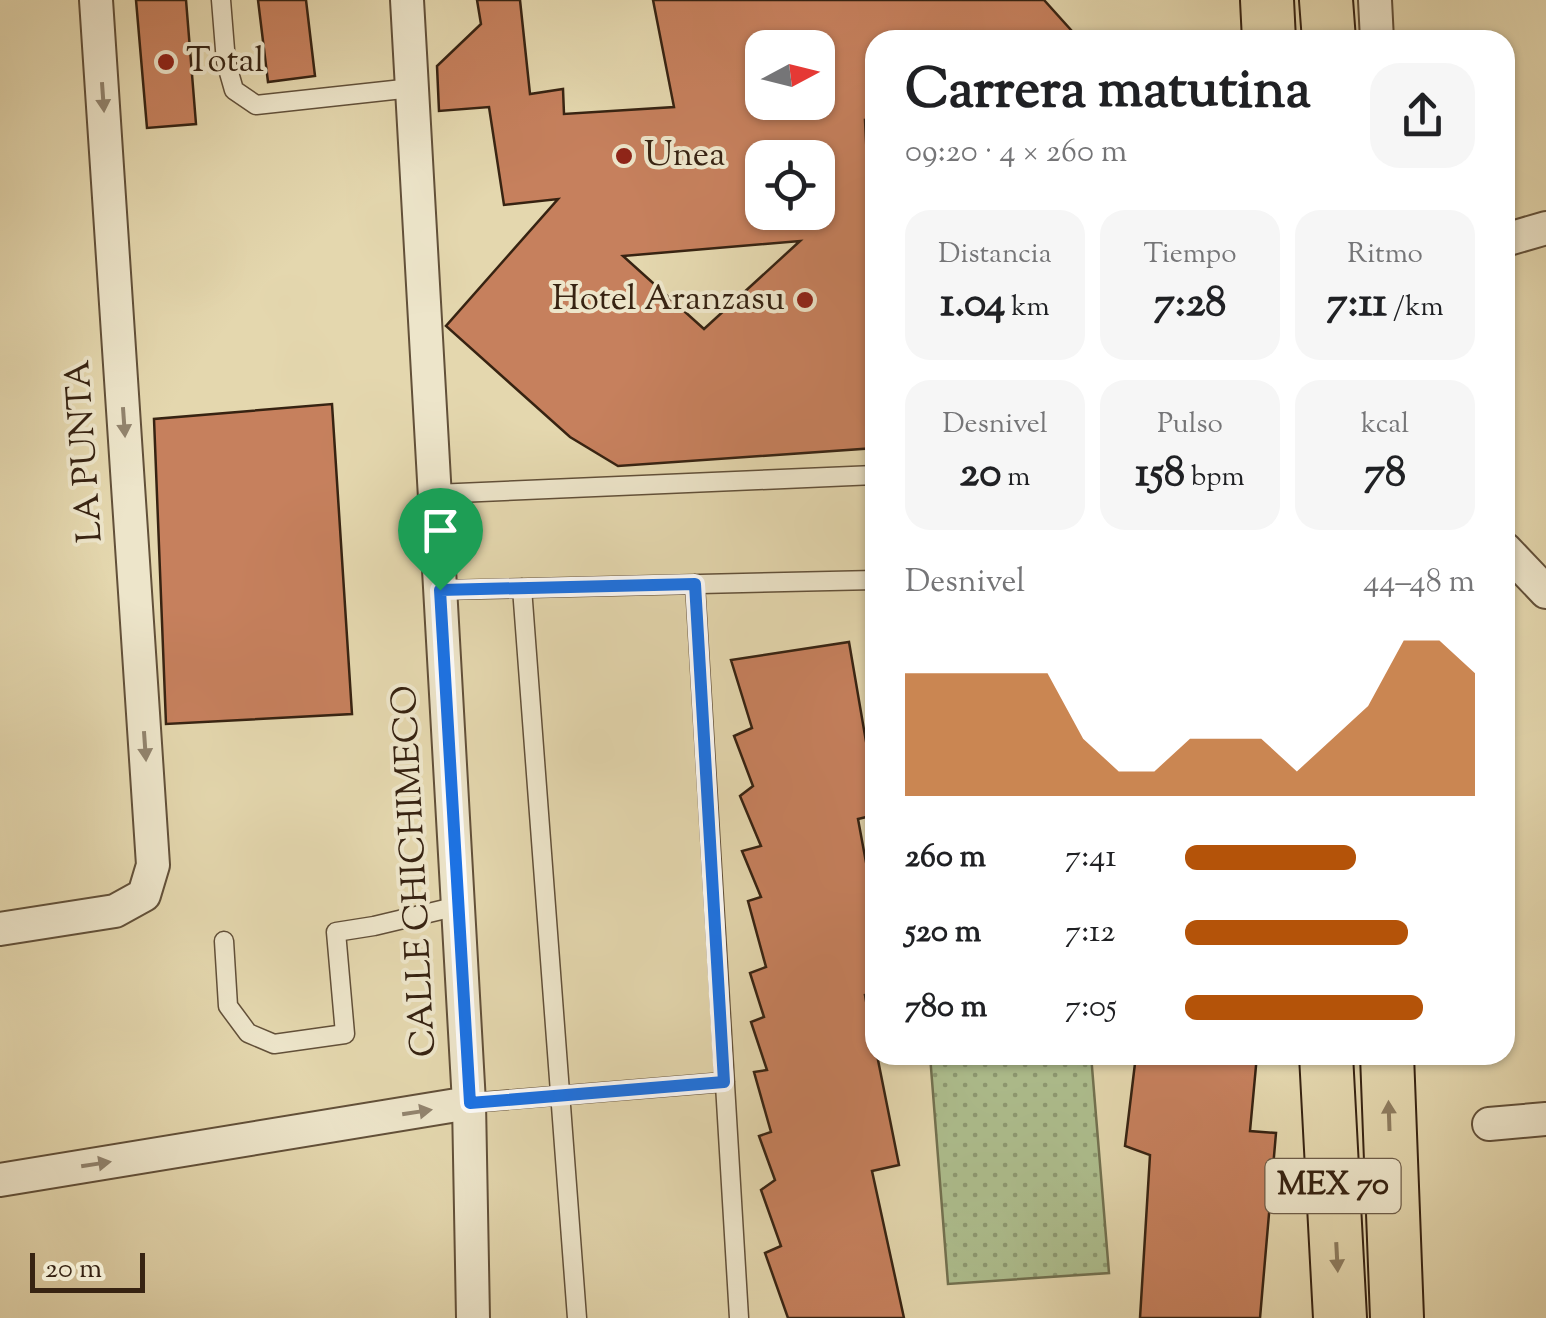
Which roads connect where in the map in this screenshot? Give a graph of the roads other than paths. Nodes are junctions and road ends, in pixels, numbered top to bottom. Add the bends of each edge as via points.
1 (96, 0) edge
2 (221, 0) edge
3 (407, 0) edge
4 (1266, 0) edge
5 (1326, 0) edge
6 (1374, 0) edge
7 (1268, 30) edge
8 (1328, 30) edge
9 (1376, 30) edge
10 (412, 88) junction
11 (1546, 228) edge
12 (1515, 237) edge
13 (865, 475) edge
14 (435, 494) junction
15 (1515, 559) edge
16 (865, 580) edge
17 (695, 584) junction
18 (522, 588) junction
19 (440, 590) junction
20 (1546, 592) edge
21 (458, 906) junction
22 (0, 928) edge
23 (224, 941) dead end
24 (1327, 1065) edge
25 (1387, 1065) edge
26 (724, 1082) junction
27 (560, 1094) junction
28 (470, 1103) junction
29 (1546, 1120) edge
30 (1488, 1124) dead end
31 (0, 1180) edge
32 (472, 1318) edge
33 (577, 1318) edge
34 (738, 1318) edge
35 (1340, 1318) edge
36 (1397, 1318) edge

1 -> 22 street, LA PUNTA via 153,865 144,895 116,911
2 - 10 lane via 234,90 256,106
3 - 10 street, CALLE CHICHIMECO
4 - 7 main road
5 - 8 main road
6 - 9 street
10 - 14 street, CALLE CHICHIMECO
11 - 12 street
13 - 14 lane
14 - 19 street, CALLE CHICHIMECO
15 - 20 street
16 - 17 lane
17 - 18 lane
17 - 26 lane
18 - 19 lane
18 - 27 lane
19 - 21 street, CALLE CHICHIMECO
21 - 23 lane via 336,932 345,1034 304,1042 274,1044 248,1034 228,1006
21 - 28 street, CALLE CHICHIMECO
24 -> 35 main road, MEX 70
36 -> 25 main road, MEX 70
26 - 27 lane
26 - 34 lane
27 - 28 lane
27 - 33 lane
31 -> 28 street
28 - 32 street, CALLE CHICHIMECO
29 - 30 street

